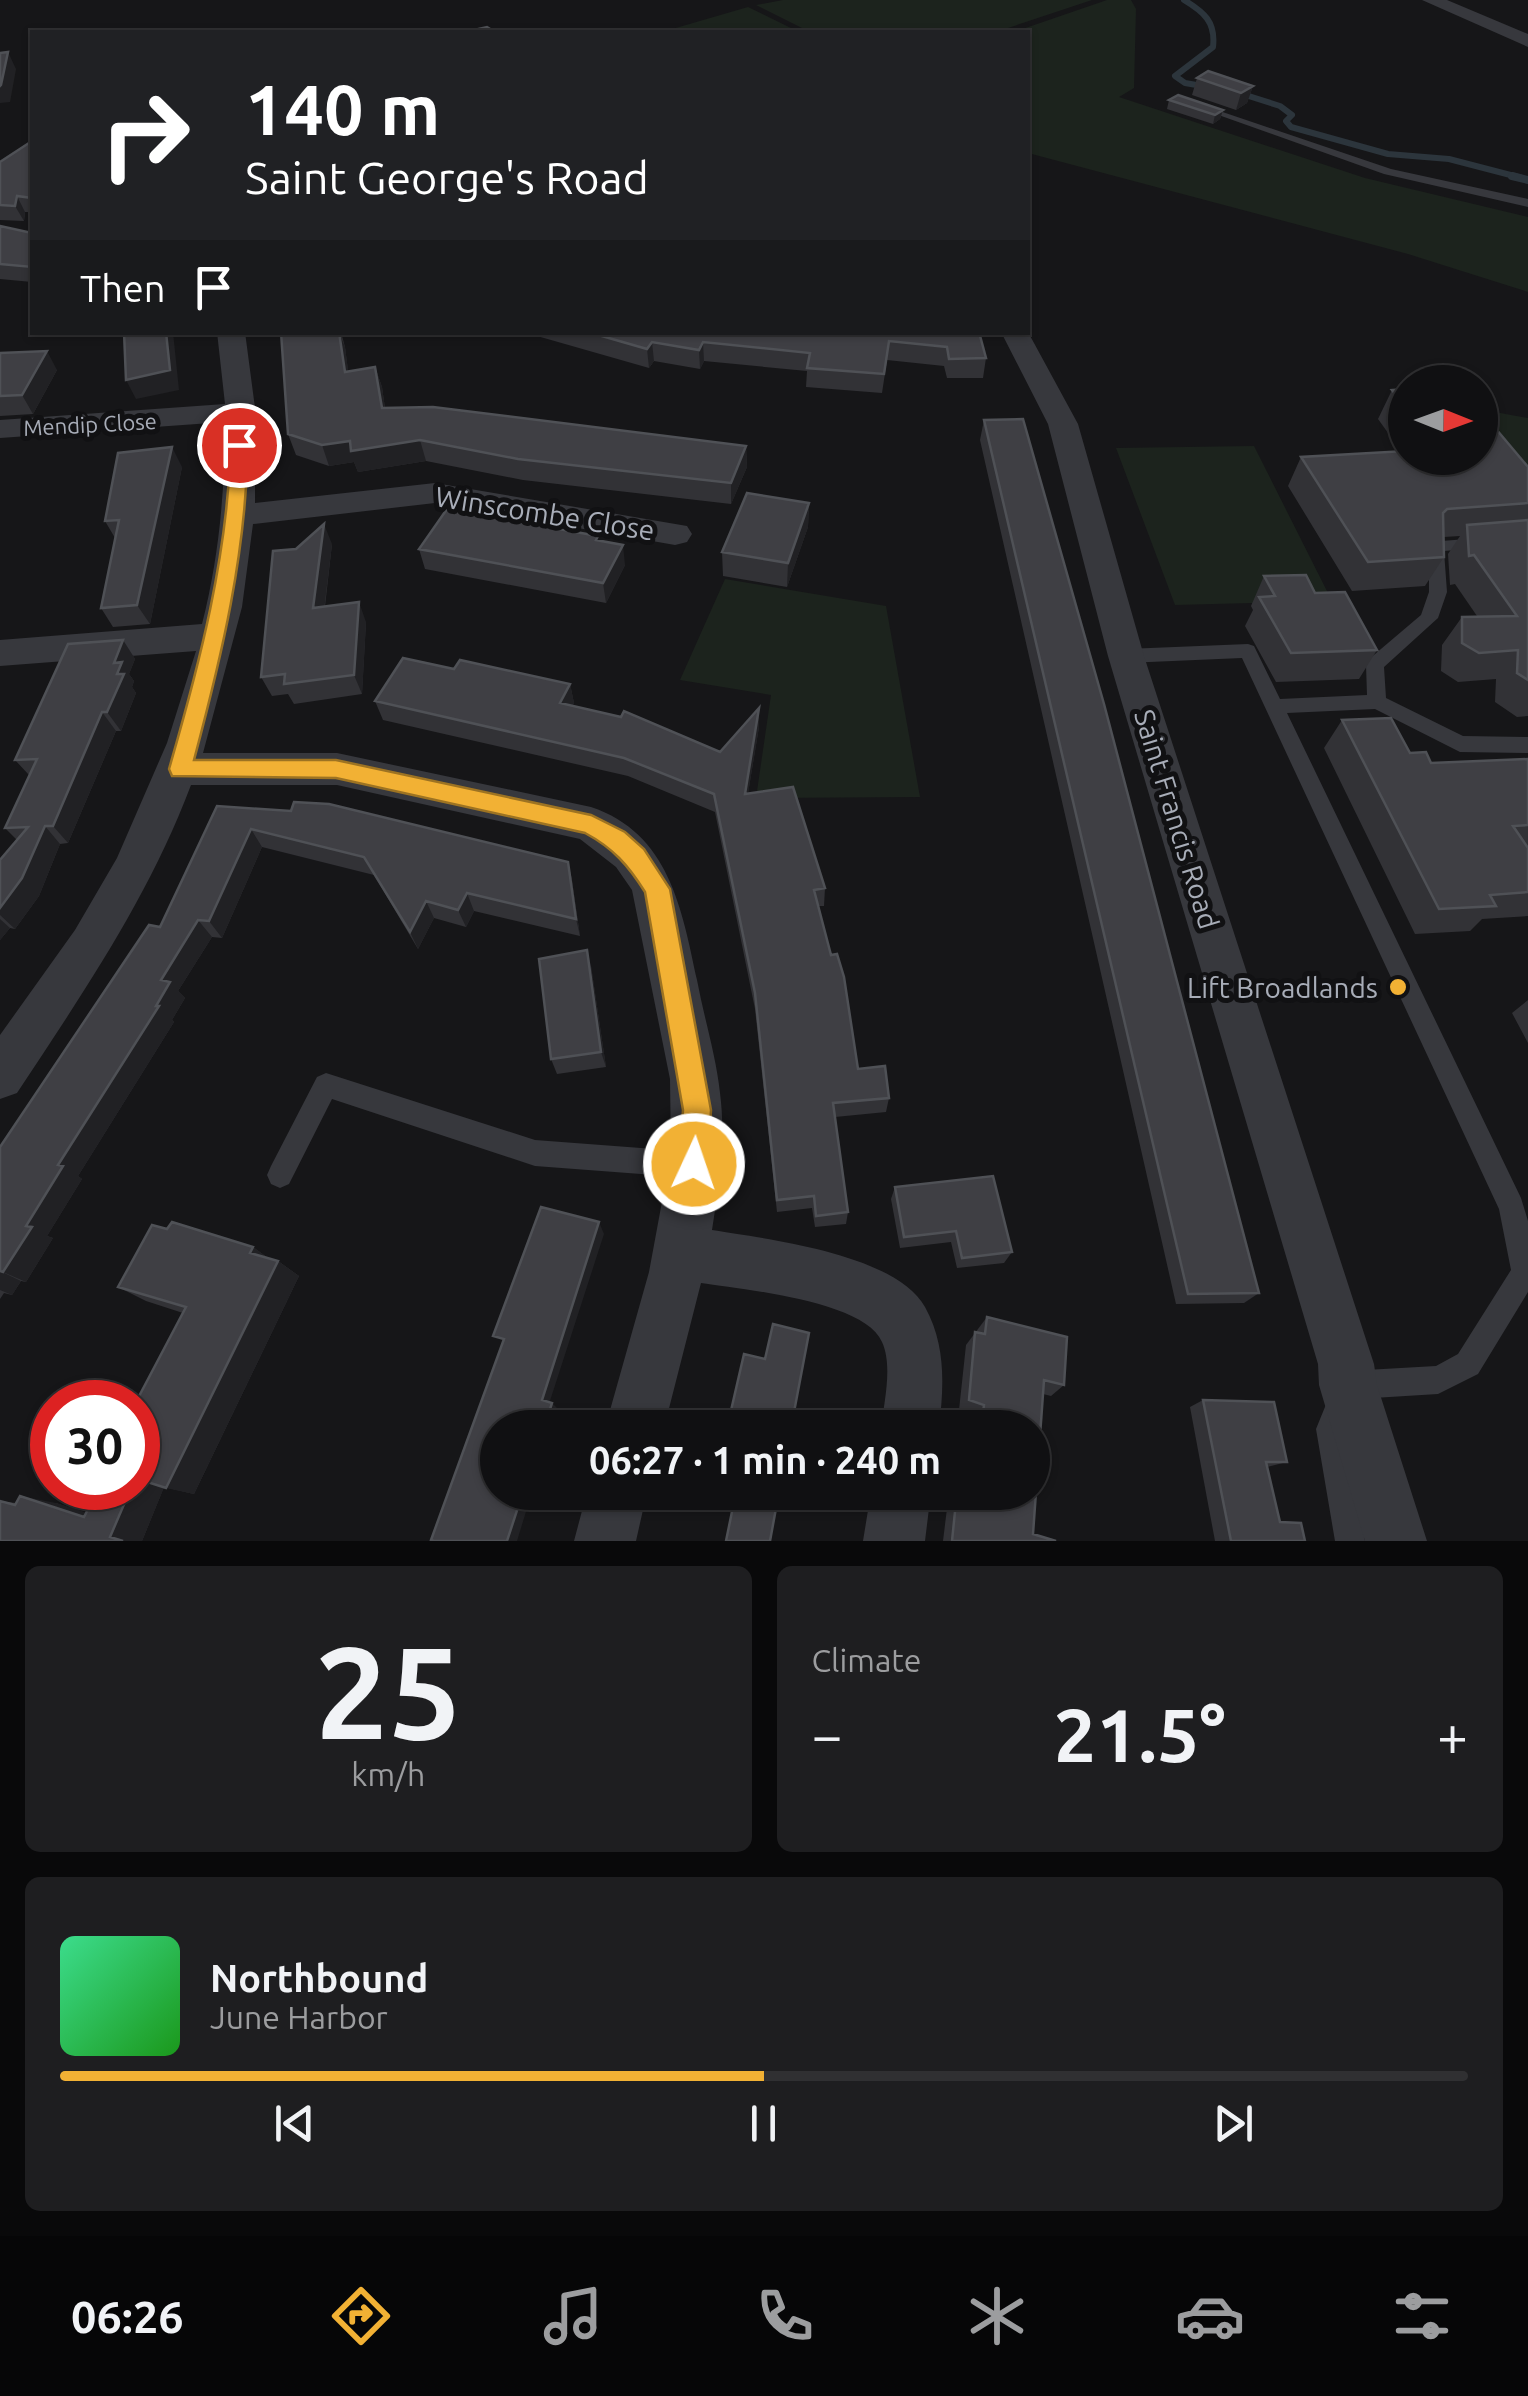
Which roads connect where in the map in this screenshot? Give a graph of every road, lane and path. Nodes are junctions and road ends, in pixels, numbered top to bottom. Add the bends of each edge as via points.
1 (1431, 0) edge
2 (1528, 41) edge
3 (1180, 98) edge
4 (1528, 203) edge
5 (230, 335) edge
6 (1016, 335) edge
7 (240, 410) junction
8 (0, 429) edge
9 (238, 515) junction
10 (675, 534) dead end
11 (1528, 539) edge
12 (217, 636) junction
13 (0, 653) edge
14 (1126, 656) junction
15 (1377, 702) junction
16 (1274, 706) junction
17 (1528, 745) edge
18 (180, 769) junction
19 (0, 1076) edge
20 (694, 1164) junction
21 (280, 1175) dead end
22 (680, 1252) junction
23 (1526, 1273) edge
24 (1348, 1385) junction
25 (639, 1410) edge
26 (911, 1410) edge
27 (612, 1510) edge
28 (898, 1510) edge
29 (604, 1541) edge
30 (894, 1541) edge
31 (1350, 1541) edge
32 (1396, 1541) edge

1 - 2 street
3 - 4 lane via 1388,172
5 - 7 street
6 - 14 street, Saint Francis Road via 1063,424
7 - 8 street, Mendip Close
7 - 9 street
9 - 10 street, Winscombe Close via 435,494
9 - 12 street
11 - 15 lane via 1435,546 1438,592 1429,618 1375,665
12 - 13 street
12 - 18 street
14 - 16 lane via 1248,651
14 - 24 street, Saint Francis Road
15 - 16 lane
15 - 17 lane via 1460,744
16 - 23 lane via 1512,1206
18 - 19 street via 104,923
18 - 20 street via 336,769 591,824 616,838 657,889 697,1110
20 - 21 lane via 535,1152 326,1086
20 - 22 street
22 - 25 street
22 - 26 street via 813,1276 872,1296 899,1316 914,1356
23 - 24 lane via 1468,1364 1438,1380
24 - 31 lane via 1331,1429
24 - 32 street, Saint Francis Road
27 - 29 street
28 - 30 street

